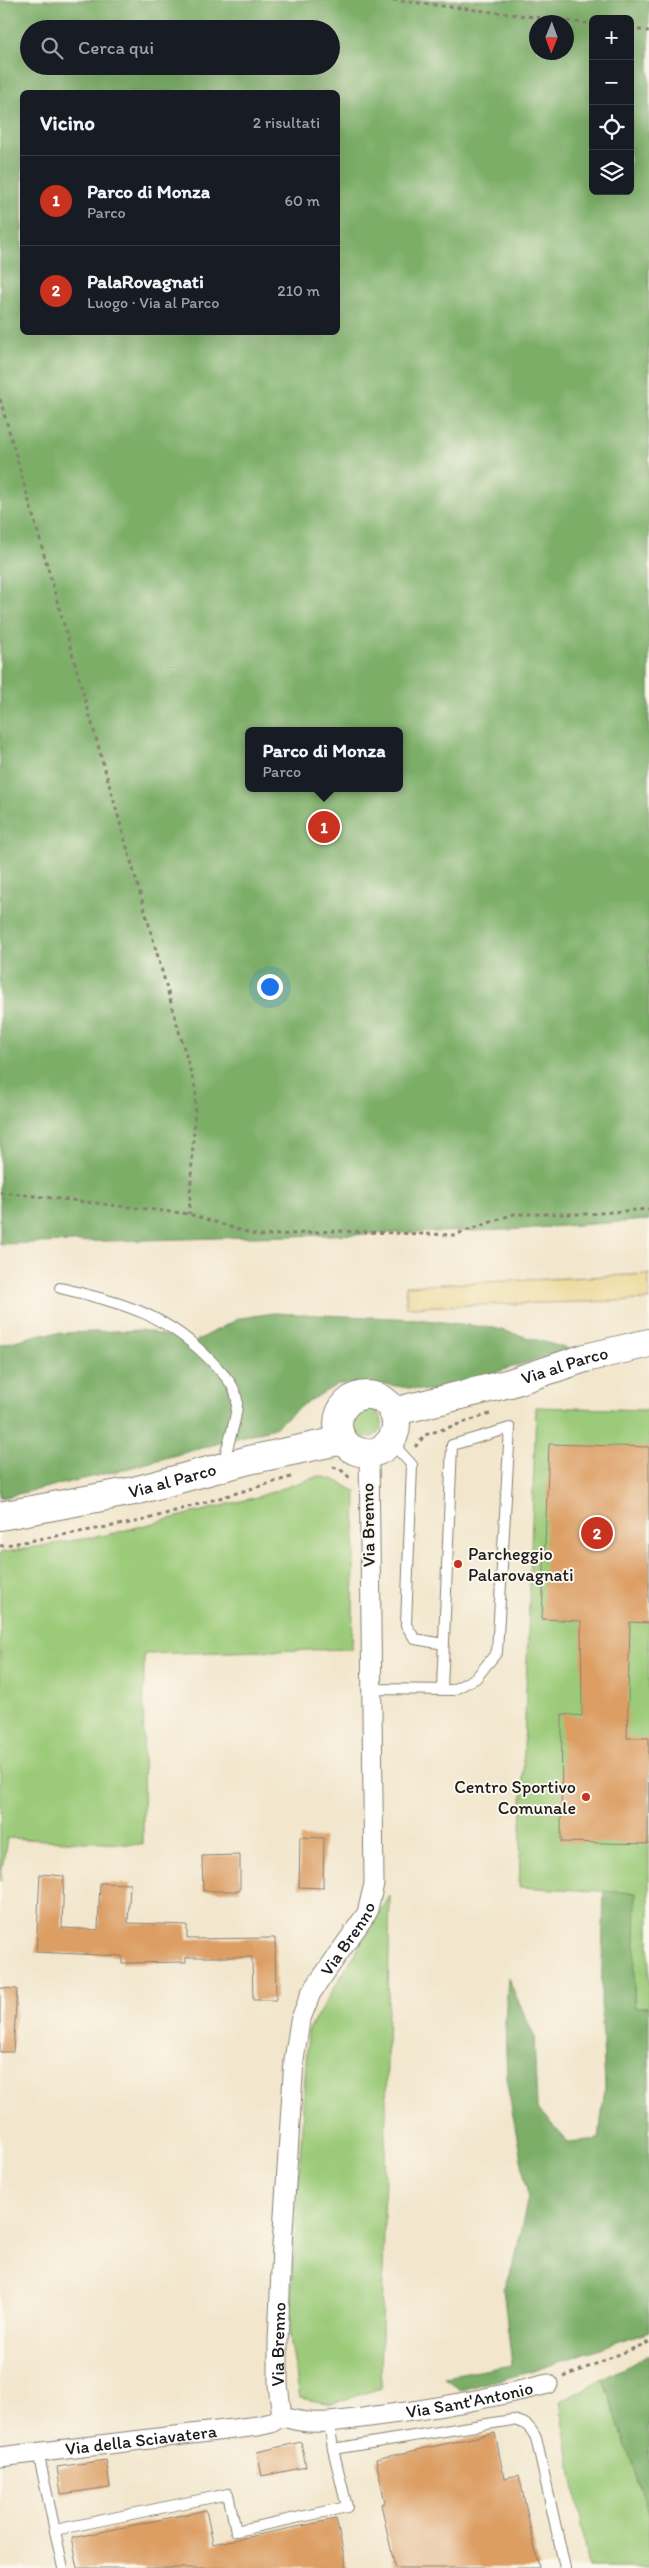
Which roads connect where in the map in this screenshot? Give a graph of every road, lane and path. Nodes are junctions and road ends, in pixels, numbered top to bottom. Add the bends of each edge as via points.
1 (393, 0) edge
2 (589, 24) edge
3 (634, 29) edge
4 (649, 31) edge
5 (0, 399) edge
6 (0, 1192) edge
7 (649, 1209) edge
8 (189, 1214) junction
9 (60, 1288) dead end
10 (649, 1343) edge
11 (394, 1412) junction
12 (344, 1440) junction
13 (380, 1447) junction
14 (223, 1467) junction
15 (0, 1516) edge
16 (444, 1644) junction
17 (371, 1689) junction
18 (442, 1690) junction
19 (649, 2342) edge
20 (548, 2384) joint
21 (282, 2416) junction
22 (329, 2421) junction
23 (333, 2449) junction
24 (38, 2452) junction
25 (0, 2457) edge
26 (55, 2530) junction
27 (62, 2568) edge
28 (565, 2568) edge

1 - 2 path
3 - 4 path
5 - 8 path via 196,1091
6 - 8 path
7 - 8 path via 588,1214 514,1214 454,1236 336,1231 259,1236
9 - 14 lane via 124,1304 164,1322 196,1344 222,1372 232,1384 237,1400
10 - 11 street, Via al Parco
11 - 12 street via 380,1399 362,1396 353,1399 346,1405 338,1422
11 - 13 street via 396,1427
12 - 13 street via 350,1448
12 - 14 street, Via al Parco
13 - 16 lane via 412,1465 406,1625 416,1639
13 - 17 street, Via Brenno
14 - 15 street, Via al Parco via 134,1491
16 - 18 lane
16 - 18 lane via 452,1445 510,1428 497,1652 476,1678 452,1690
17 - 18 lane
17 - 21 street, Via Brenno via 374,1884 367,1913 311,1993 300,2021 294,2060 278,2341
19 - 20 path, Via Sant'Antonio
20 - 22 street, Via Sant'Antonio via 423,2410
21 - 22 street, Via Sant'Antonio via 294,2421
21 - 24 street, Via della Sciavatera via 258,2426
22 - 23 lane
23 - 26 lane via 347,2508 236,2531 228,2494
23 - 28 lane via 512,2420 524,2422 536,2438
24 - 25 street, Via della Sciavatera
24 - 26 lane
26 - 27 lane

